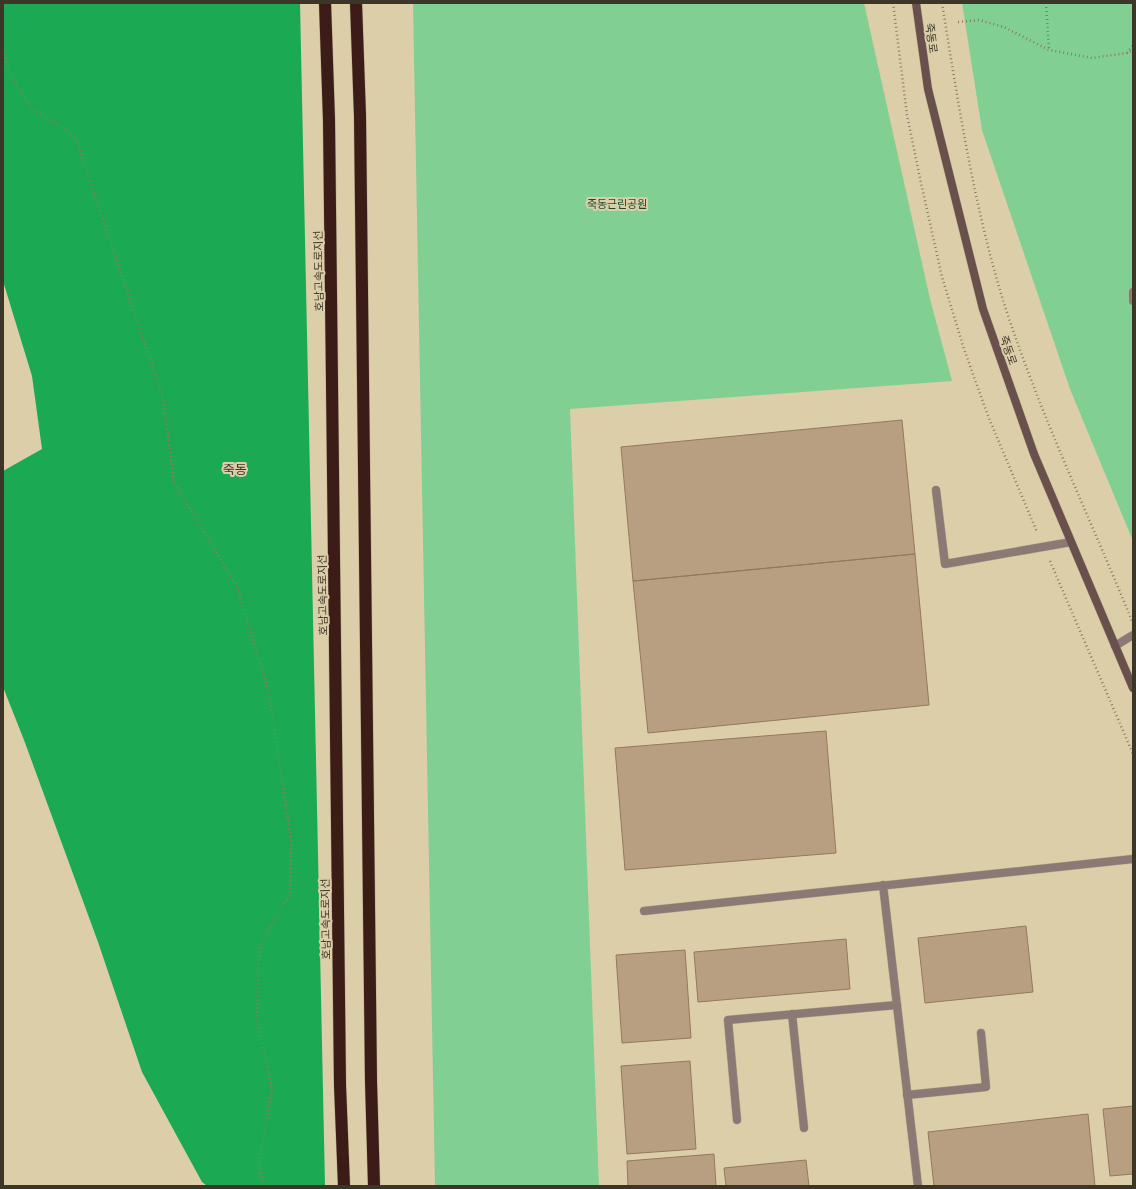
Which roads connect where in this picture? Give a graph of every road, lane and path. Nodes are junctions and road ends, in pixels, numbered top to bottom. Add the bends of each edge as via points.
1 (324, 3) edge
2 (356, 3) edge
3 (916, 3) edge
4 (942, 3) edge
5 (1046, 3) edge
6 (958, 22) dead end
7 (1133, 45) edge
8 (3, 50) edge
9 (1049, 50) junction
10 (1133, 50) edge
11 (1127, 53) junction
12 (1133, 292) edge
13 (1133, 301) edge
14 (936, 490) dead end
15 (1071, 542) junction
16 (1133, 623) edge
17 (1133, 635) edge
18 (1115, 646) junction
19 (1133, 688) edge
20 (1133, 859) edge
21 (883, 885) junction
22 (644, 910) dead end
23 (897, 1005) junction
24 (792, 1014) junction
25 (981, 1033) dead end
26 (907, 1095) junction
27 (737, 1120) dead end
28 (804, 1128) dead end
29 (265, 1186) edge
30 (344, 1186) edge
31 (374, 1186) edge
32 (918, 1186) edge

1 - 30 highway, 호남고속도로지선 via 329,120 340,1085
2 - 31 highway via 360,116 370,1081
3 - 15 street, 죽동로 via 928,89 983,308 1034,454
4 - 16 path via 967,152 991,258 1003,297 1047,422
5 - 9 path
6 - 9 path via 979,20 1004,27
7 - 11 path
8 - 29 path via 12,78 33,110 75,136 163,397 174,482 237,586 269,693 291,840 290,893 259,947 257,1019 272,1090 258,1168
9 - 11 path via 1092,58
10 - 11 path
12 - 13 street
14 - 15 street via 945,564
15 - 18 street, 죽동로
17 - 18 street
18 - 19 street, 죽동로
20 - 21 street
21 - 22 street
21 - 23 street
23 - 24 street
23 - 26 street
24 - 27 street via 728,1020
24 - 28 street
25 - 26 street via 986,1087
26 - 32 street

